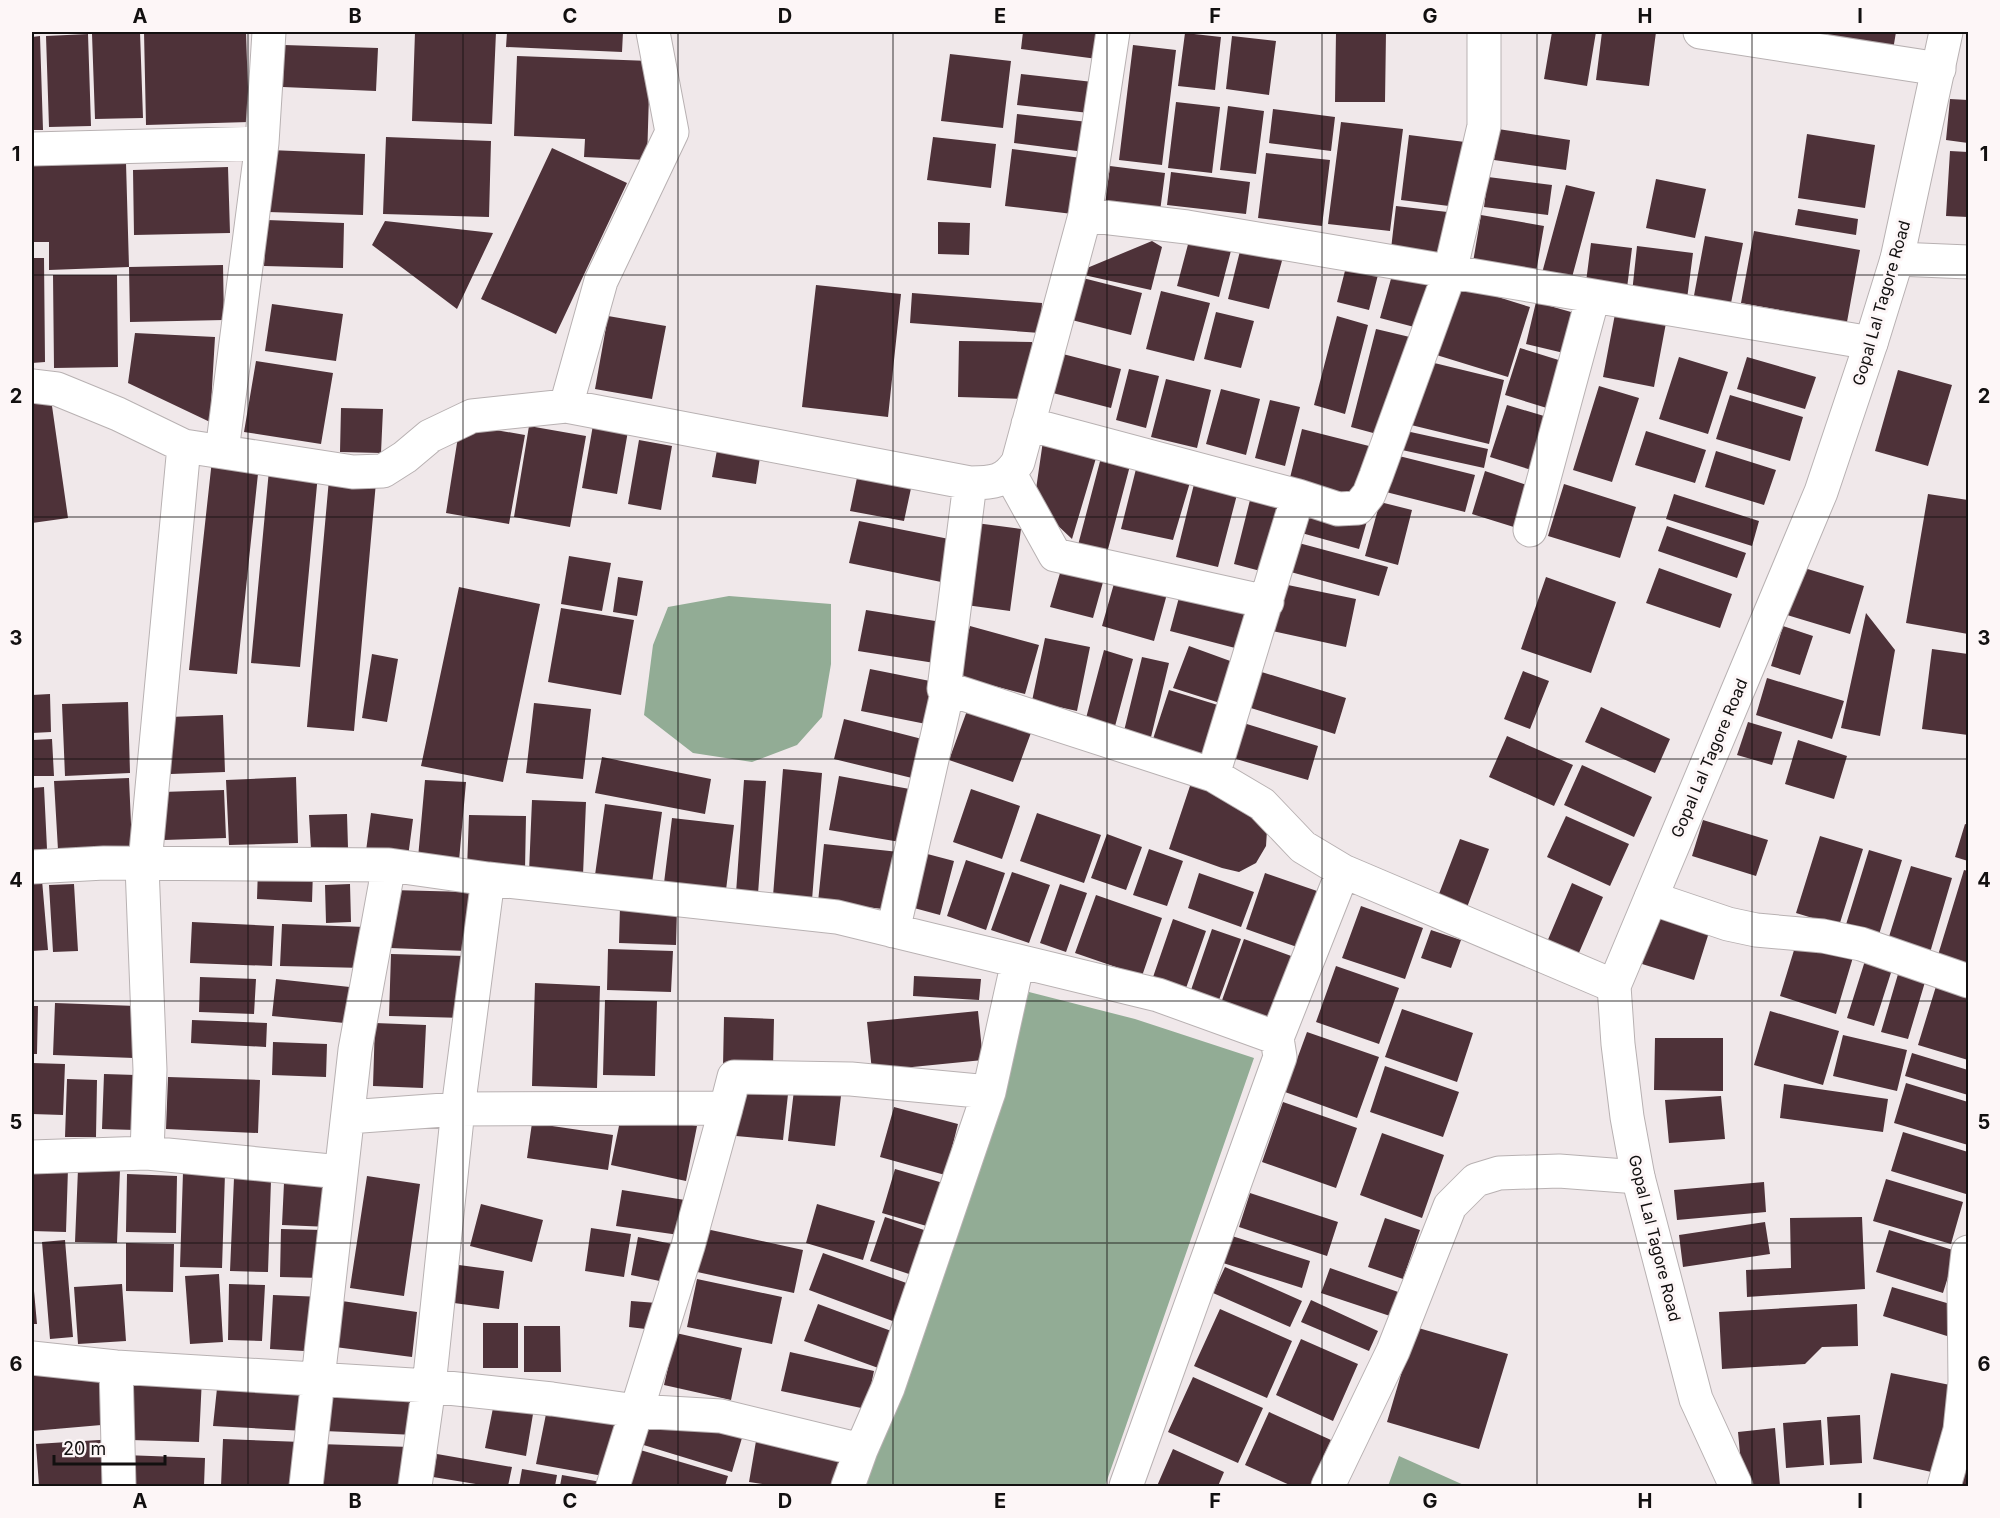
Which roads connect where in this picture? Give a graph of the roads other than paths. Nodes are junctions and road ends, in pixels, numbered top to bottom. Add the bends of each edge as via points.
1 (269, 32) edge
2 (653, 32) edge
3 (1113, 32) edge
4 (1485, 32) edge
5 (1700, 32) edge
6 (1946, 32) edge
7 (1939, 69) junction
8 (262, 143) junction
9 (32, 149) edge
10 (1085, 215) junction
11 (1897, 259) junction
12 (1968, 262) edge
13 (1450, 272) junction
14 (1593, 297) junction
15 (1871, 343) junction
16 (32, 386) edge
17 (566, 406) junction
18 (1028, 424) junction
19 (184, 446) junction
20 (222, 451) junction
21 (1010, 474) junction
22 (970, 483) junction
23 (1299, 496) junction
24 (1530, 530) dead end
25 (1267, 602) junction
26 (948, 688) junction
27 (1213, 775) junction
28 (145, 863) junction
29 (389, 865) junction
30 (32, 867) edge
31 (1343, 871) junction
32 (488, 879) junction
33 (1651, 898) junction
34 (893, 931) junction
35 (1018, 961) junction
36 (1968, 981) edge
37 (1614, 986) junction
38 (1277, 1038) junction
39 (989, 1092) junction
40 (726, 1108) junction
41 (458, 1109) junction
42 (348, 1118) junction
43 (147, 1153) junction
44 (32, 1157) edge
45 (341, 1172) junction
46 (1638, 1177) junction
47 (1968, 1252) edge
48 (32, 1358) edge
49 (116, 1367) junction
50 (318, 1379) junction
51 (429, 1386) junction
52 (636, 1412) junction
53 (861, 1450) junction
54 (119, 1486) edge
55 (306, 1486) edge
56 (415, 1486) edge
57 (613, 1486) edge
58 (848, 1486) edge
59 (1126, 1486) edge
60 (1328, 1486) edge
61 (1736, 1486) edge
62 (1944, 1486) edge

1 - 8 street
2 - 17 street via 672,132 601,281
3 - 10 street
4 - 13 street via 1484,126
5 - 7 street
6 - 7 street, Gopal Lal Tagore Road
7 - 11 street, Gopal Lal Tagore Road
8 - 9 street
8 - 20 street
10 - 13 street via 1187,227
10 - 18 street
11 - 12 street
11 - 15 street, Gopal Lal Tagore Road
13 - 14 street
13 - 23 street via 1363,504 1338,509
14 - 15 street
14 - 24 street
15 - 33 street, Gopal Lal Tagore Road via 1821,492
16 - 19 street via 57,389
17 - 20 street via 472,416 430,436 383,471 353,472
17 - 22 street
18 - 21 street via 1018,462
18 - 23 street
19 - 20 street
19 - 28 street
21 - 22 street
21 - 25 street via 1055,555
22 - 26 street via 944,689
23 - 25 street
25 - 27 street
26 - 27 street
26 - 34 street
27 - 31 street via 1262,804 1303,847
28 - 29 street
28 - 30 street
28 - 43 street via 142,866 150,1070
29 - 32 street
29 - 42 street via 355,1050
31 - 37 street
31 - 38 street
32 - 34 street via 837,917
32 - 41 street
33 - 36 street via 1728,924 1861,944
33 - 37 street, Gopal Lal Tagore Road
34 - 35 street
35 - 38 street via 1158,995
35 - 39 street
37 - 46 street, Gopal Lal Tagore Road via 1625,1107
38 - 59 street via 1280,1058
39 - 40 street via 850,1079 734,1077
39 - 53 street via 888,1388
40 - 41 street
40 - 52 street
41 - 42 street
41 - 51 street
42 - 45 street
43 - 44 street
43 - 45 street
45 - 50 street
46 - 60 street via 1539,1172 1499,1173 1476,1179 1450,1206 1393,1351
46 - 61 street, Gopal Lal Tagore Road via 1696,1399
47 - 62 street via 1960,1431
48 - 49 street
49 - 50 street
49 - 54 street
50 - 51 street
50 - 55 street
51 - 52 street
51 - 56 street
52 - 53 street via 721,1416
52 - 57 street
53 - 58 street

